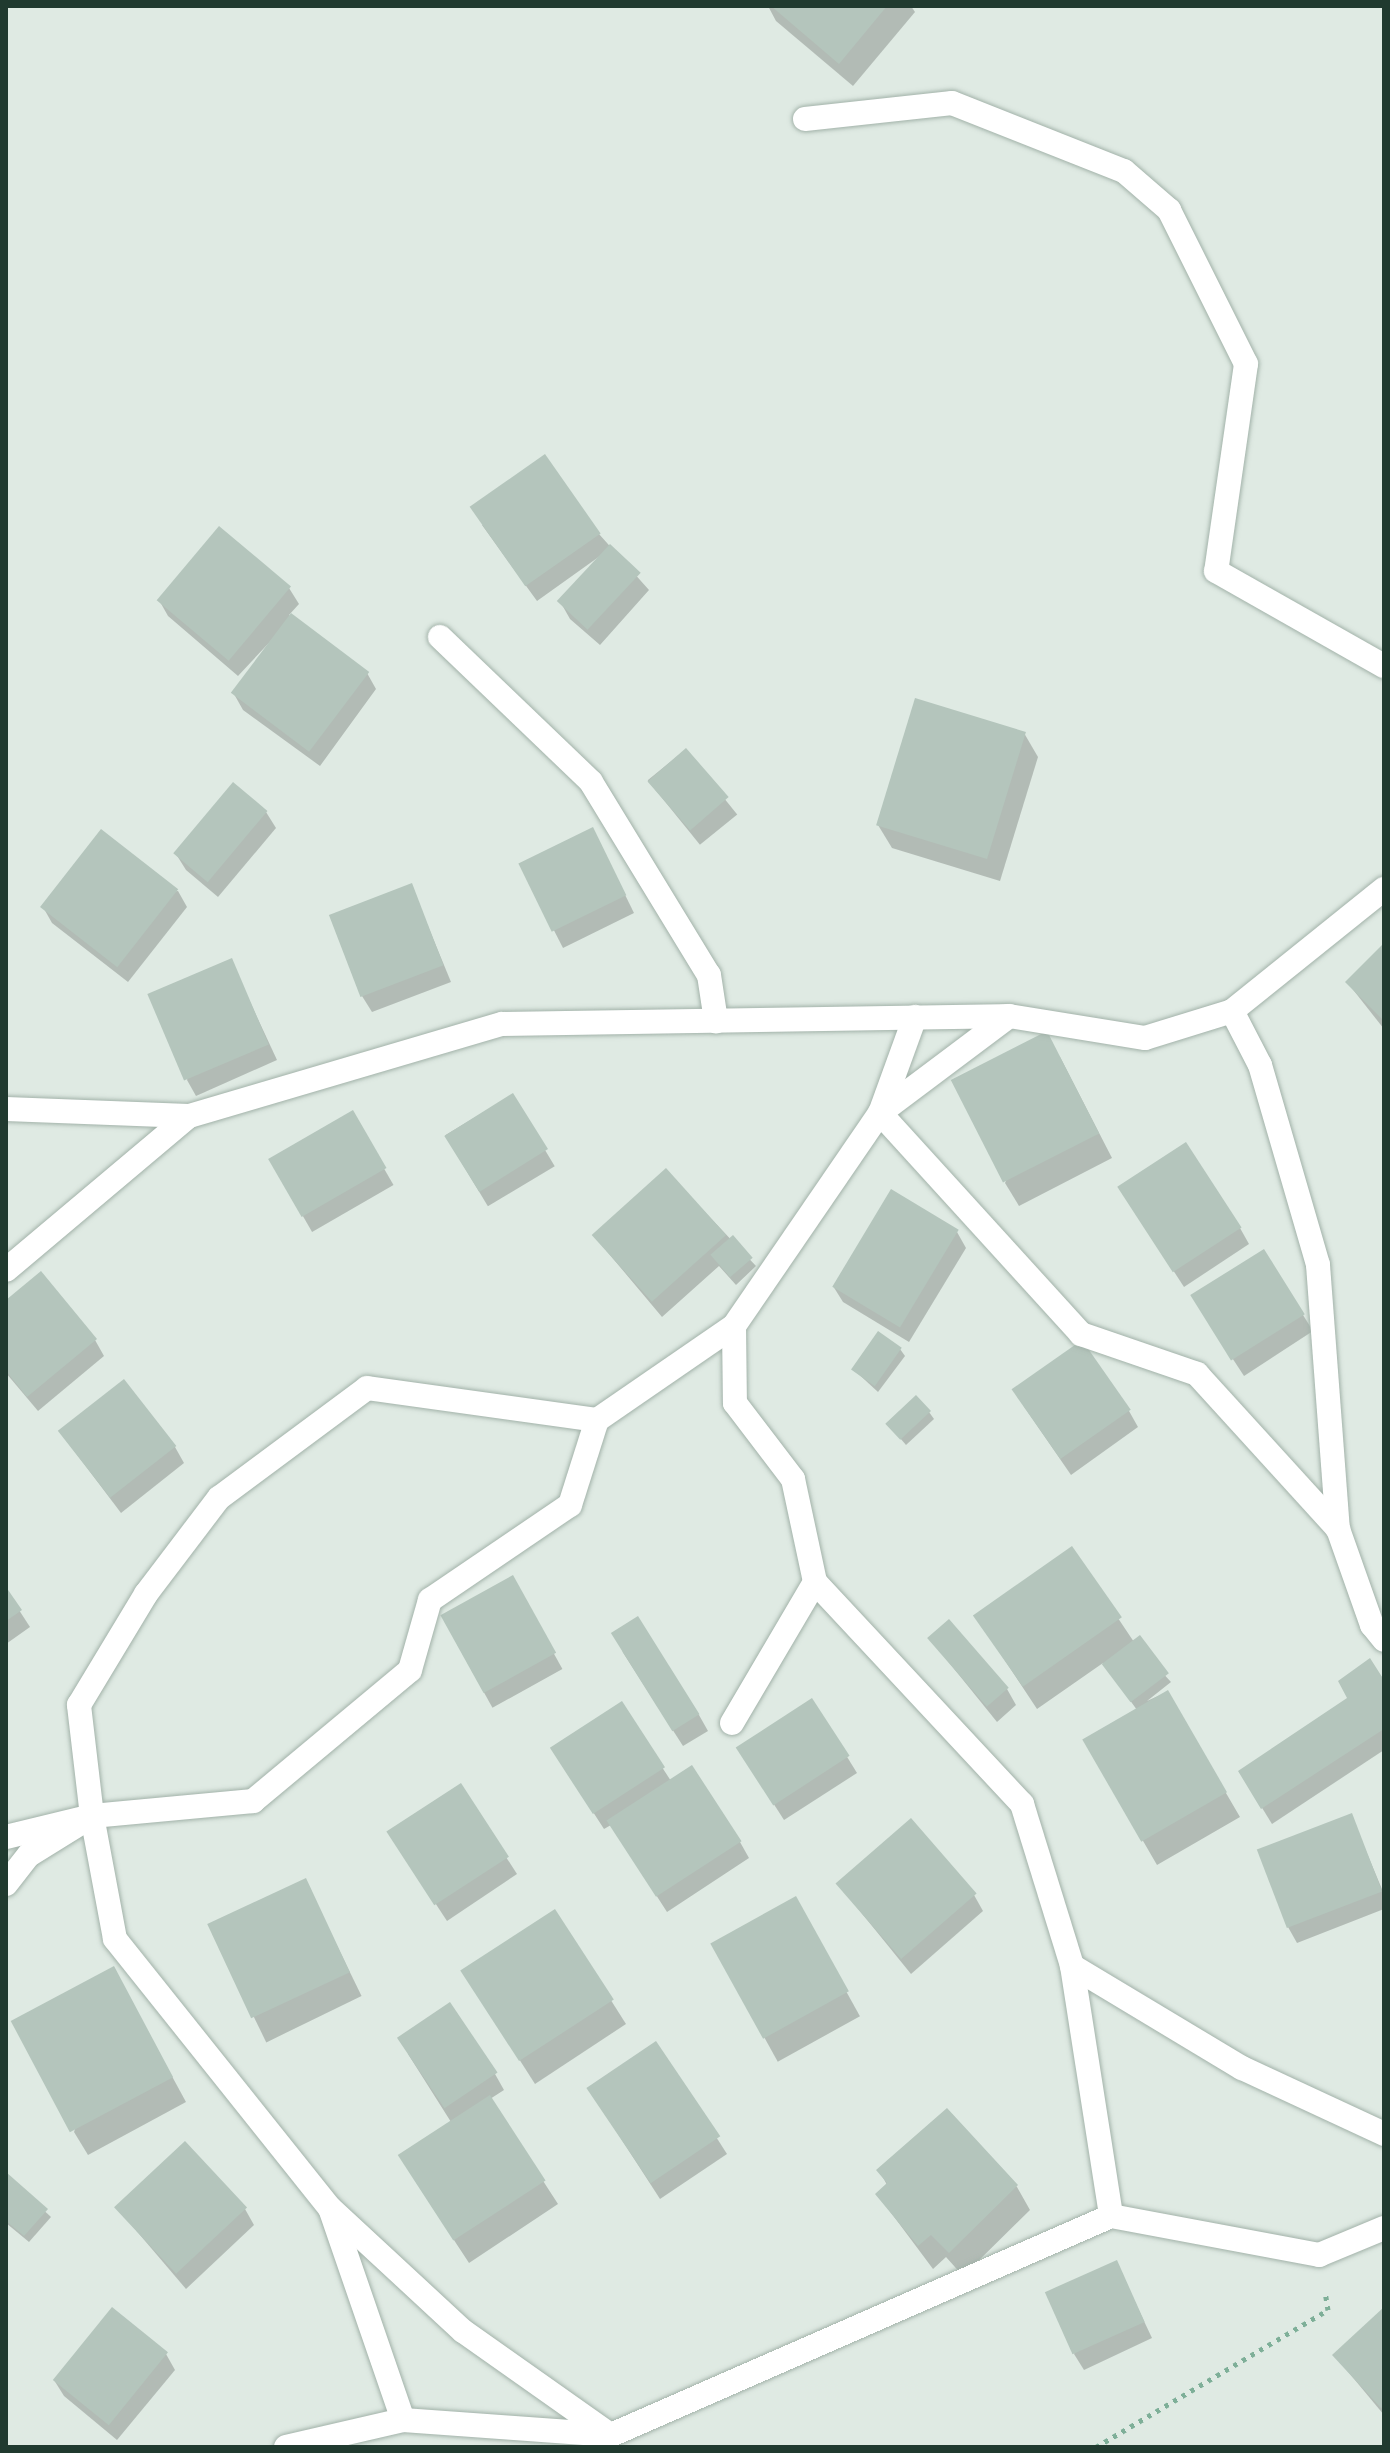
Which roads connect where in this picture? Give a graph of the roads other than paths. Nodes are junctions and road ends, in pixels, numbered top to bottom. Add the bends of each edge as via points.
1 (805, 119) dead end
2 (440, 637) dead end
3 (1384, 666) edge
4 (1384, 889) edge
5 (1232, 1011) junction
6 (1009, 1016) junction
7 (915, 1017) junction
8 (716, 1021) junction
9 (6, 1109) edge
10 (880, 1113) junction
11 (189, 1116) junction
12 (6, 1270) edge
13 (734, 1326) junction
14 (597, 1420) junction
15 (1338, 1529) junction
16 (815, 1582) junction
17 (1384, 1640) edge
18 (732, 1723) dead end
19 (92, 1816) junction
20 (6, 1837) edge
21 (6, 1884) edge
22 (1072, 1966) junction
23 (1384, 2134) edge
24 (330, 2208) junction
25 (1111, 2216) junction
26 (1384, 2228) edge
27 (403, 2420) junction
28 (611, 2435) junction
29 (286, 2447) edge

1 - 3 street via 952,103 1124,171 1169,210 1246,364 1216,571
2 - 8 street via 591,782 709,975
4 - 5 street
5 - 6 street via 1145,1038
5 - 15 street via 1260,1065 1318,1265
6 - 7 street
6 - 10 street
7 - 8 street
7 - 10 street
8 - 11 street via 502,1024
9 - 11 street
10 - 13 street
10 - 15 street via 1081,1334 1197,1374
11 - 12 street
13 - 14 street
13 - 16 street via 735,1403 793,1479
14 - 19 street via 570,1505 430,1600 410,1670 253,1801
14 - 19 street via 367,1388 219,1498 146,1594 79,1705
15 - 17 street via 1372,1625
16 - 18 street
16 - 22 street via 1022,1804
19 - 20 street
19 - 21 street via 29,1855
19 - 24 street via 115,1939
22 - 23 street via 1242,2068
22 - 25 street
24 - 27 street
24 - 28 street via 463,2331
25 - 26 street via 1319,2255
25 - 28 street
27 - 28 street
27 - 29 street

